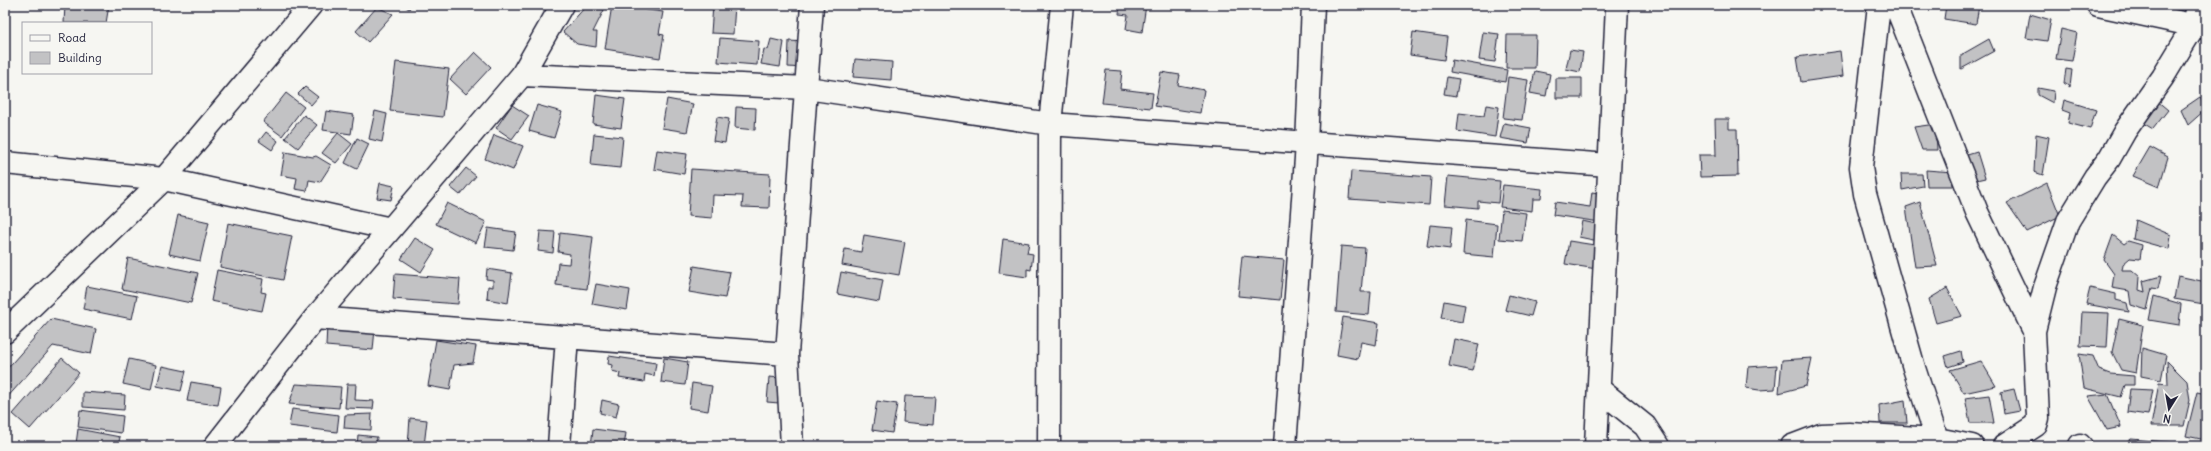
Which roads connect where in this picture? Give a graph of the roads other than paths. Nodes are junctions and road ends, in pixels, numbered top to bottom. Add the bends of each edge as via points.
1 (311, 5) edge
2 (562, 5) edge
3 (812, 5) edge
4 (1062, 5) edge
5 (1313, 5) edge
6 (1617, 5) edge
7 (1879, 5) edge
8 (1898, 5) edge
9 (2098, 5) edge
10 (2199, 20) edge
11 (522, 75) junction
12 (807, 88) junction
13 (1050, 124) junction
14 (1307, 144) junction
15 (5, 163) edge
16 (1609, 165) junction
17 (164, 179) junction
18 (391, 229) junction
19 (315, 318) junction
20 (2034, 331) junction
21 (5, 332) edge
22 (566, 337) junction
23 (787, 354) junction
24 (1599, 389) junction
25 (1956, 443) edge
26 (215, 446) edge
27 (559, 446) edge
28 (792, 446) edge
29 (1049, 446) edge
30 (1285, 446) edge
31 (1596, 446) edge
32 (1658, 446) edge
33 (1792, 446) edge
34 (2004, 446) edge

1 - 17 street
2 - 11 street
3 - 12 street
4 - 13 street
5 - 14 street
6 - 16 street
7 - 25 street via 1861,167 1865,194 1914,368
8 - 20 street via 1898,12 1977,212
9 - 10 street
10 - 20 street via 2068,221
11 - 12 street
11 - 18 street
12 - 13 street
12 - 23 street
13 - 14 street
13 - 29 street
14 - 16 street
14 - 30 street
15 - 17 street
16 - 24 street
17 - 18 street
17 - 21 street
18 - 19 street
19 - 22 street
19 - 26 street
20 - 34 street via 2038,418 2036,425
22 - 23 street
22 - 27 street
23 - 28 street
24 - 31 street
24 - 32 street via 1645,426
25 - 33 street via 1849,434 1821,435

